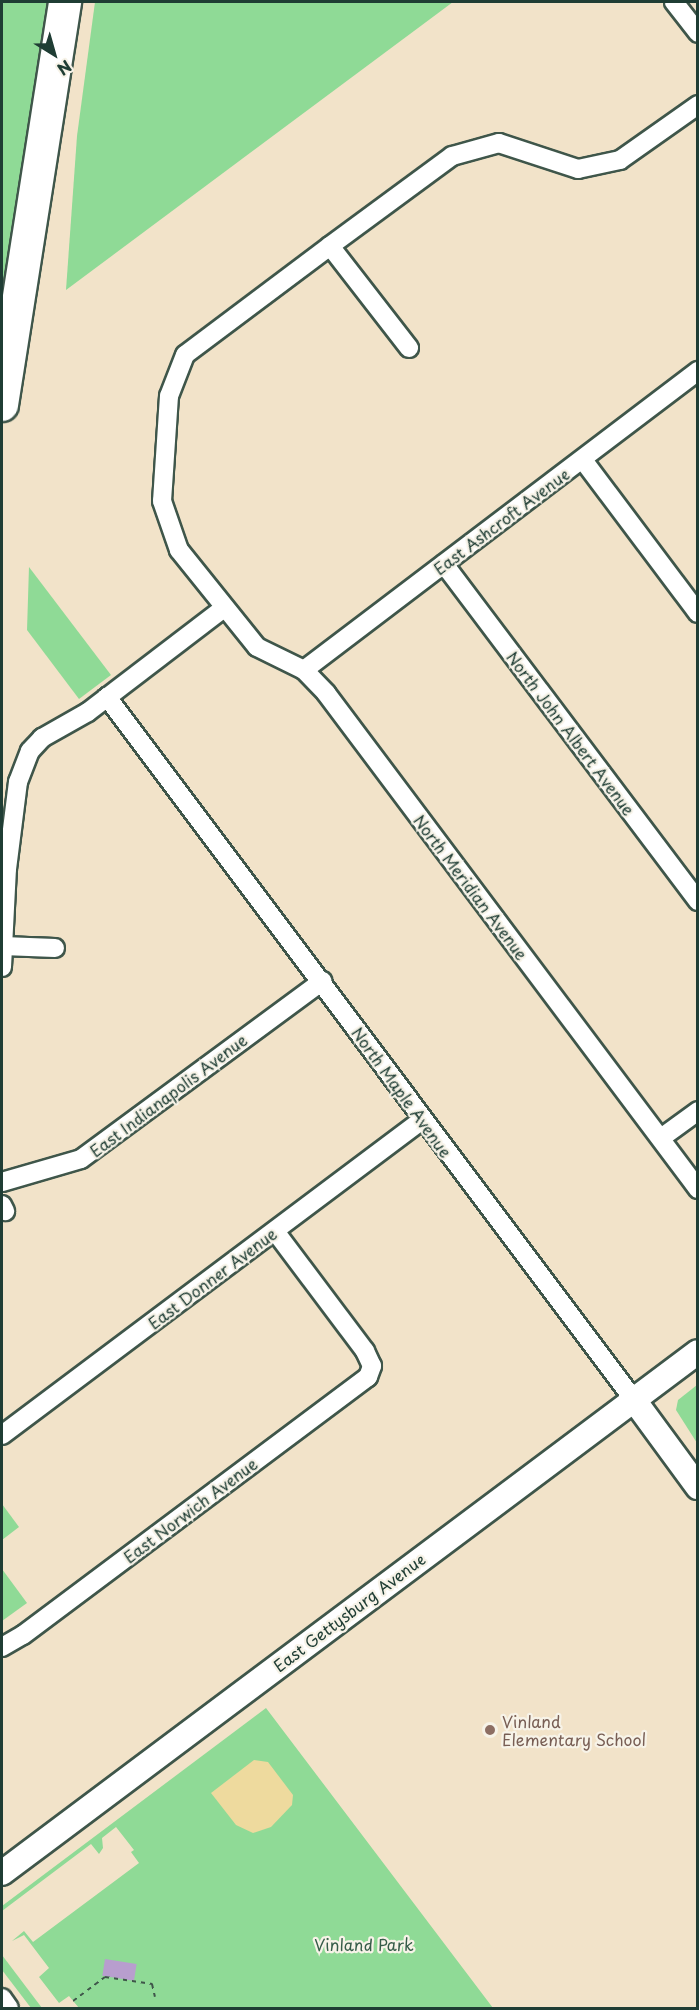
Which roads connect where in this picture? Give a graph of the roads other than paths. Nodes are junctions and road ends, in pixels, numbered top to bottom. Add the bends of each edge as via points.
1 (65, 2) edge
2 (674, 2) edge
3 (698, 33) edge
4 (698, 105) edge
5 (330, 246) junction
6 (409, 348) dead end
7 (698, 371) edge
8 (2, 405) edge
9 (583, 459) junction
10 (444, 564) junction
11 (224, 608) junction
12 (698, 613) edge
13 (304, 670) junction
14 (108, 697) junction
15 (698, 901) edge
16 (3, 946) edge
17 (55, 948) dead end
18 (2, 967) edge
19 (322, 981) junction
20 (698, 1111) edge
21 (422, 1120) junction
22 (661, 1138) junction
23 (2, 1182) edge
24 (698, 1189) edge
25 (274, 1231) junction
26 (698, 1352) edge
27 (634, 1400) junction
28 (2, 1434) edge
29 (698, 1487) edge
30 (2, 1647) edge
31 (2, 1873) edge
32 (2, 1998) edge
33 (9, 2008) edge

1 - 8 highway
2 - 3 street
4 - 5 street, North Meridian Avenue via 620,160 578,169 499,143 452,156
5 - 6 street
5 - 11 street, North Meridian Avenue via 185,355 169,396 162,501 168,527 179,550
7 - 9 street, East Ashcroft Avenue
9 - 10 street, East Ashcroft Avenue
9 - 12 street
10 - 13 street, East Ashcroft Avenue
10 - 15 street, North John Albert Avenue
11 - 13 street, North Meridian Avenue via 257,647
11 - 14 street
13 - 22 street, North Meridian Avenue via 326,693
14 - 16 street via 42,738 21,770 7,869
14 - 19 street, North Maple Avenue
16 - 17 street
16 - 18 street
19 - 21 street, North Maple Avenue
19 - 23 street, East Indianapolis Avenue via 81,1159
20 - 22 street
21 - 25 street, East Donner Avenue
21 - 27 street, North Maple Avenue
22 - 24 street, North Meridian Avenue
25 - 28 street, East Donner Avenue
25 - 30 street, East Norwich Avenue via 372,1366 368,1377
26 - 27 street, East Gettysburg Avenue
27 - 29 street, North Maple Avenue
27 - 31 street, East Gettysburg Avenue
32 - 33 street

